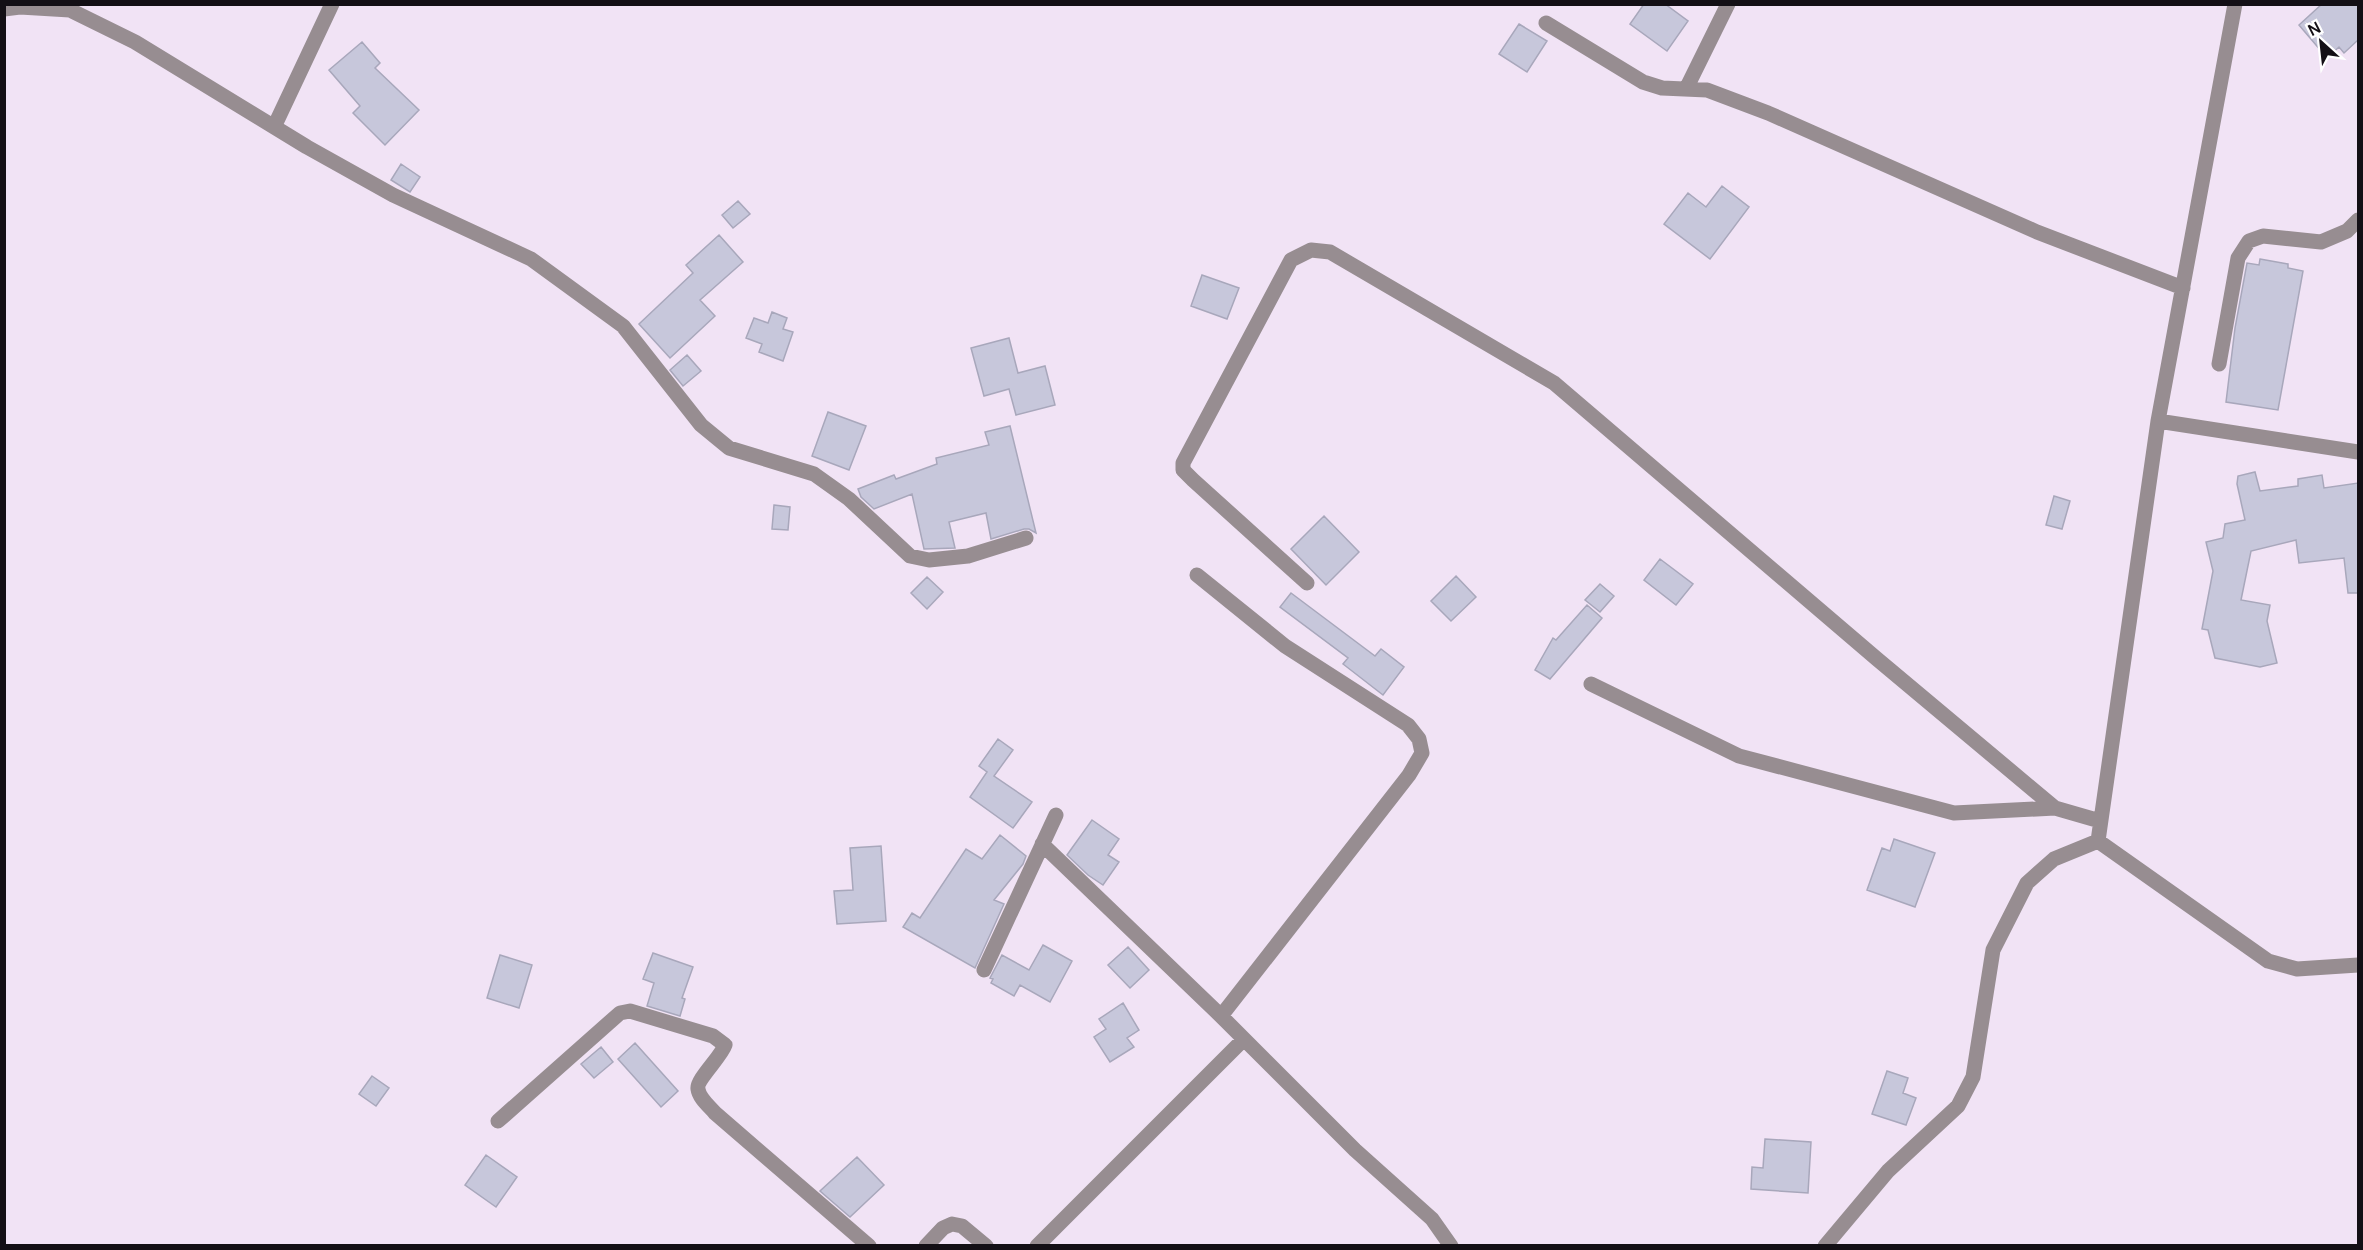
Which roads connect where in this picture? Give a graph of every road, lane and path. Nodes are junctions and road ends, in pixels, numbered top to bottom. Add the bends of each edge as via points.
1 (332, 4) edge
2 (1728, 4) edge
3 (2235, 4) edge
4 (4, 9) edge
5 (1546, 24) dead end
6 (1686, 89) junction
7 (274, 127) junction
8 (2358, 220) edge
9 (2183, 288) junction
10 (2219, 364) dead end
11 (2158, 421) junction
12 (2358, 452) edge
13 (1026, 538) dead end
14 (1197, 575) dead end
15 (1307, 583) dead end
16 (1591, 684) dead end
17 (2055, 808) junction
18 (1056, 814) dead end
19 (2100, 821) junction
20 (2098, 841) junction
21 (1042, 844) junction
22 (2358, 965) edge
23 (984, 970) dead end
24 (1221, 1016) junction
25 (1244, 1039) junction
26 (498, 1121) dead end
27 (869, 1245) edge
28 (926, 1245) edge
29 (986, 1245) edge
30 (1037, 1245) edge
31 (1451, 1245) edge
32 (1825, 1245) edge

1 - 7 street
2 - 6 street
3 - 9 street
4 - 7 street via 70,10 135,42
5 - 6 street via 1643,82
6 - 9 street via 1707,90 1768,113 2037,232
7 - 13 street via 393,195 531,259 623,326 701,425 729,448 814,474 849,499 910,556 930,560 968,556
8 - 10 street via 2347,231 2321,242 2263,236 2248,241 2238,258
9 - 11 street
11 - 12 street
11 - 19 street
14 - 24 street via 1285,646 1408,725 1419,739 1422,753 1409,775
15 - 17 street via 1193,480 1183,470 1183,462 1292,260 1311,250 1330,252 1554,383
16 - 17 street via 1739,756 1954,813
17 - 19 street
18 - 21 street
19 - 20 street
20 - 22 street via 2268,961 2297,969
20 - 32 street via 2055,859 2027,883 1993,950 1973,1077 1958,1107 1888,1171
21 - 23 street
21 - 24 street
24 - 25 street
25 - 30 street
25 - 31 street via 1355,1150 1432,1219
26 - 27 street via 620,1013 630,1011 713,1036 725,1045 699,1082 702,1099
28 - 29 street via 952,1224 962,1226

